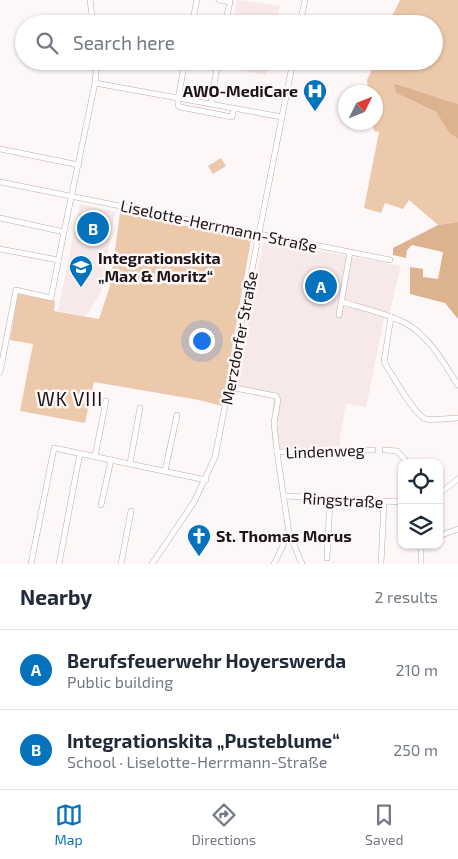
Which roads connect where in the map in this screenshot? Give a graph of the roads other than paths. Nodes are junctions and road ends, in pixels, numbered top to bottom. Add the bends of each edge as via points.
1 (90, 0) edge
2 (197, 0) edge
3 (218, 0) edge
4 (305, 0) edge
5 (92, 15) edge
6 (194, 15) edge
7 (227, 15) edge
8 (302, 15) edge
9 (96, 70) edge
10 (183, 70) edge
11 (216, 70) edge
12 (291, 70) edge
13 (95, 83) junction
14 (178, 99) junction
15 (211, 103) junction
16 (234, 108) junction
17 (282, 117) junction
18 (0, 149) edge
19 (79, 165) junction
20 (0, 182) edge
21 (72, 196) junction
22 (0, 218) edge
23 (64, 232) junction
24 (259, 235) junction
25 (0, 249) edge
26 (350, 252) junction
27 (58, 260) junction
28 (390, 260) dead end
29 (342, 302) junction
30 (339, 316) dead end
31 (391, 317) junction
32 (2, 350) edge
33 (0, 372) edge
34 (458, 385) edge
35 (230, 387) junction
36 (106, 401) dead end
37 (140, 408) dead end
38 (176, 415) dead end
39 (458, 418) edge
40 (373, 450) dead end
41 (385, 450) dead end
42 (277, 452) junction
43 (80, 453) junction
44 (95, 456) junction
45 (406, 459) edge
46 (111, 460) junction
47 (130, 463) junction
48 (165, 471) junction
49 (458, 479) edge
50 (206, 480) junction
51 (443, 491) edge
52 (285, 496) junction
53 (330, 499) junction
54 (384, 502) junction
55 (398, 502) edge
56 (101, 505) dead end
57 (131, 511) dead end
58 (458, 529) edge
59 (289, 533) junction
60 (443, 535) edge
61 (285, 544) junction
62 (293, 544) junction
63 (421, 549) edge
64 (328, 558) dead end
65 (31, 564) edge
66 (59, 564) edge
67 (121, 564) edge
68 (152, 564) edge
69 (274, 564) edge
70 (302, 564) edge
71 (381, 564) edge
72 (421, 564) edge

1 - 5 street
2 - 6 street
3 - 7 street via 230,2
4 - 8 street
9 - 13 street
10 - 14 street
11 - 15 street
12 - 17 street, Merzdorfer Straße
13 - 14 street
13 - 19 street
14 - 15 street
14 - 16 street via 180,108 232,117
15 - 16 street
16 - 17 street
17 - 24 street, Merzdorfer Straße
18 - 19 street
19 - 21 street
20 - 21 street, Liselotte-Herrmann-Straße
21 - 23 street
21 - 24 street, Liselotte-Herrmann-Straße
22 - 23 street
23 - 27 street
24 - 26 street, Liselotte-Herrmann-Straße
24 - 35 street, Merzdorfer Straße
25 - 27 street
26 - 28 street, Liselotte-Herrmann-Straße
26 - 29 street
27 - 32 street via 51,298 16,290
29 - 30 street
29 - 31 street
31 - 34 street via 416,331
31 - 39 street via 384,362 422,417
32 - 33 street
35 - 42 street, Lindenweg via 278,398 274,423
35 - 50 street, Merzdorfer Straße via 215,457
36 - 44 street
37 - 47 street
38 - 48 street
40 - 42 street, Lindenweg
41 - 45 street via 402,453
42 - 52 street, Lindenweg
43 - 44 street
43 - 65 street via 54,448
43 - 66 street
44 - 46 street
46 - 47 street
46 - 56 street
47 - 48 street
48 - 50 street
49 - 51 street
50 - 68 street, Merzdorfer Straße
52 - 53 street, Ringstraße
52 - 59 street, Lindenweg
53 - 54 street, Ringstraße
53 - 64 street
54 - 55 street, Ringstraße
54 - 71 street
57 - 67 street
58 - 60 street
59 - 61 street, Lindenweg
59 - 62 street, Lindenweg
61 - 62 street
61 - 69 street, Lindenweg
62 - 70 street, Lindenweg
63 - 72 street

